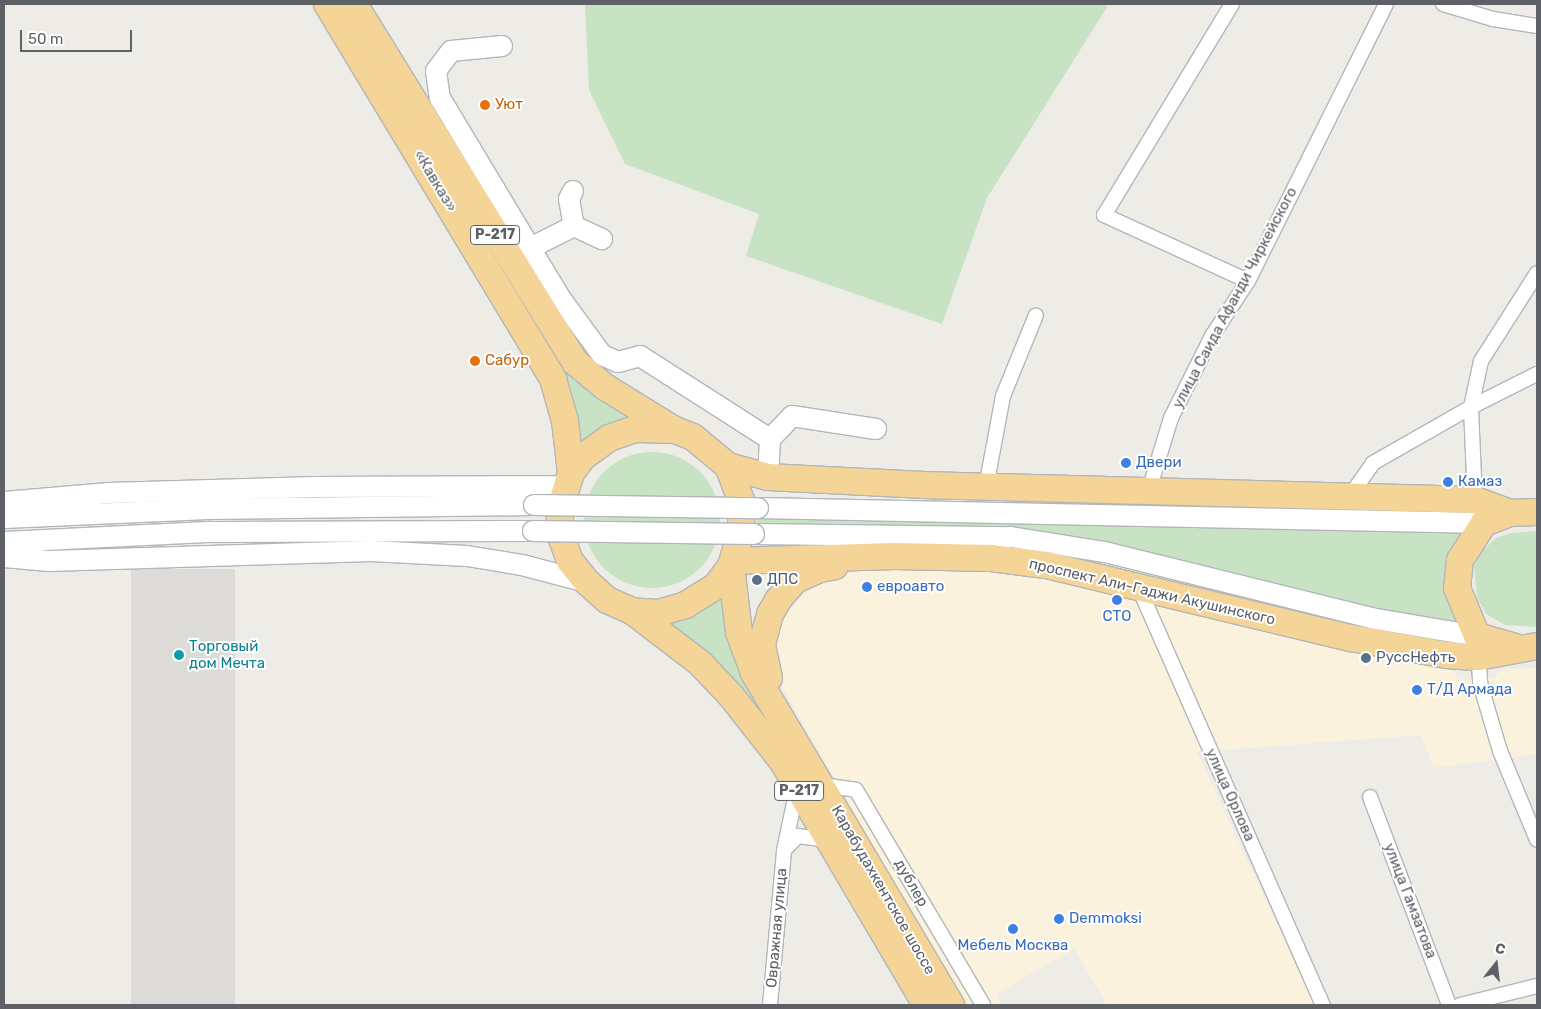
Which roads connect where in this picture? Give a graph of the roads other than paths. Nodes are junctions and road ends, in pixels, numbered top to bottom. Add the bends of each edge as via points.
1 (327, 4) edge
2 (354, 4) edge
3 (1232, 4) edge
4 (1386, 4) edge
5 (1443, 4) edge
6 (1537, 26) edge
7 (502, 46) dead end
8 (573, 191) dead end
9 (574, 226) junction
10 (602, 239) dead end
11 (530, 248) junction
12 (1537, 272) edge
13 (1248, 282) junction
14 (1036, 315) dead end
15 (1537, 374) edge
16 (1471, 406) junction
17 (876, 429) dead end
18 (675, 430) junction
19 (770, 439) junction
20 (728, 466) junction
21 (768, 477) junction
22 (568, 480) junction
23 (986, 487) junction
24 (1149, 490) junction
25 (1350, 496) junction
26 (4, 502) edge
27 (1479, 512) junction
28 (1537, 512) edge
29 (4, 518) edge
30 (4, 542) edge
31 (894, 556) junction
32 (4, 557) edge
33 (732, 563) junction
34 (587, 582) junction
35 (1138, 585) junction
36 (632, 611) junction
37 (1477, 646) junction
38 (1529, 647) edge
39 (787, 728) junction
40 (810, 787) junction
41 (1370, 797) dead end
42 (828, 840) junction
43 (1537, 840) edge
44 (784, 850) junction
45 (1537, 986) edge
46 (770, 1005) edge
47 (926, 1005) edge
48 (950, 1005) edge
49 (983, 1005) edge
50 (1324, 1005) edge
51 (1449, 1005) edge
52 (1460, 1005) edge

1 - 22 highway, «Кавказ» / Р-217 via 553,379 565,421
2 - 18 highway, Р-217 via 576,362 605,387
3 - 13 street via 1104,215
4 - 13 street, улица Саида Афанди Чиркейского
5 - 6 street via 1493,19
7 - 11 main road via 451,51 436,71 440,98
8 - 9 main road via 569,199
9 - 10 main road
9 - 11 main road
11 - 19 main road via 561,300 602,355 618,362 640,356
12 - 16 street via 1481,361
13 - 24 street, улица Саида Афанди Чиркейского via 1212,336 1171,418
14 - 23 street via 1003,396
15 - 16 street
16 - 25 street via 1373,462
16 - 27 street
17 - 19 main road via 792,416
18 - 20 highway, Р-217 via 700,442
18 - 22 highway, Р-217 via 635,429 609,438 583,457
19 - 21 main road
20 - 21 highway
20 - 33 highway, Р-217 via 742,502 742,534
21 - 23 highway
22 - 26 main road via 109,493
22 - 34 highway, Р-217 via 559,512 562,539 570,561
23 - 24 highway
24 - 25 highway
25 - 27 highway
27 - 28 highway
27 - 29 main road, bridge via 534,506 208,509
27 - 37 highway via 1460,560 1457,588
30 - 37 main road, bridge via 212,532 533,531 1011,537 1105,552
31 - 33 highway, проспект Али-Гаджи Акушинского
31 - 35 highway, проспект Али-Гаджи Акушинского via 991,558 1046,565
31 - 39 highway via 820,569 795,580 778,600 770,614 762,644 764,664
32 - 34 main road via 49,561 371,551 467,556 522,565
33 - 36 highway, Р-217 via 716,586 686,605 658,613
33 - 39 highway, Карабудахкентское шоссе / Р-217 via 739,632 754,673
34 - 36 highway, Р-217 via 607,600
35 - 37 highway, проспект Али-Гаджи Акушинского via 1351,638 1446,655
35 - 50 street, улица Орлова
36 - 40 highway, Карабудахкентское шоссе / Р-217 via 700,663 732,696 783,762
37 - 38 highway, проспект Али-Гаджи Акушинского
37 - 43 street via 1480,682 1500,751
39 - 40 highway, Карабудахкентское шоссе
40 - 42 highway, Карабудахкентское шоссе / Р-217
40 - 44 street, Овражная улица
40 - 48 highway, Карабудахкентское шоссе
40 - 49 street, дублер via 856,790
41 - 51 street, улица Гамзатова
42 - 44 street, Овражная улица via 798,836
42 - 47 highway, Карабудахкентское шоссе / Р-217
44 - 46 street, Овражная улица
45 - 52 street

